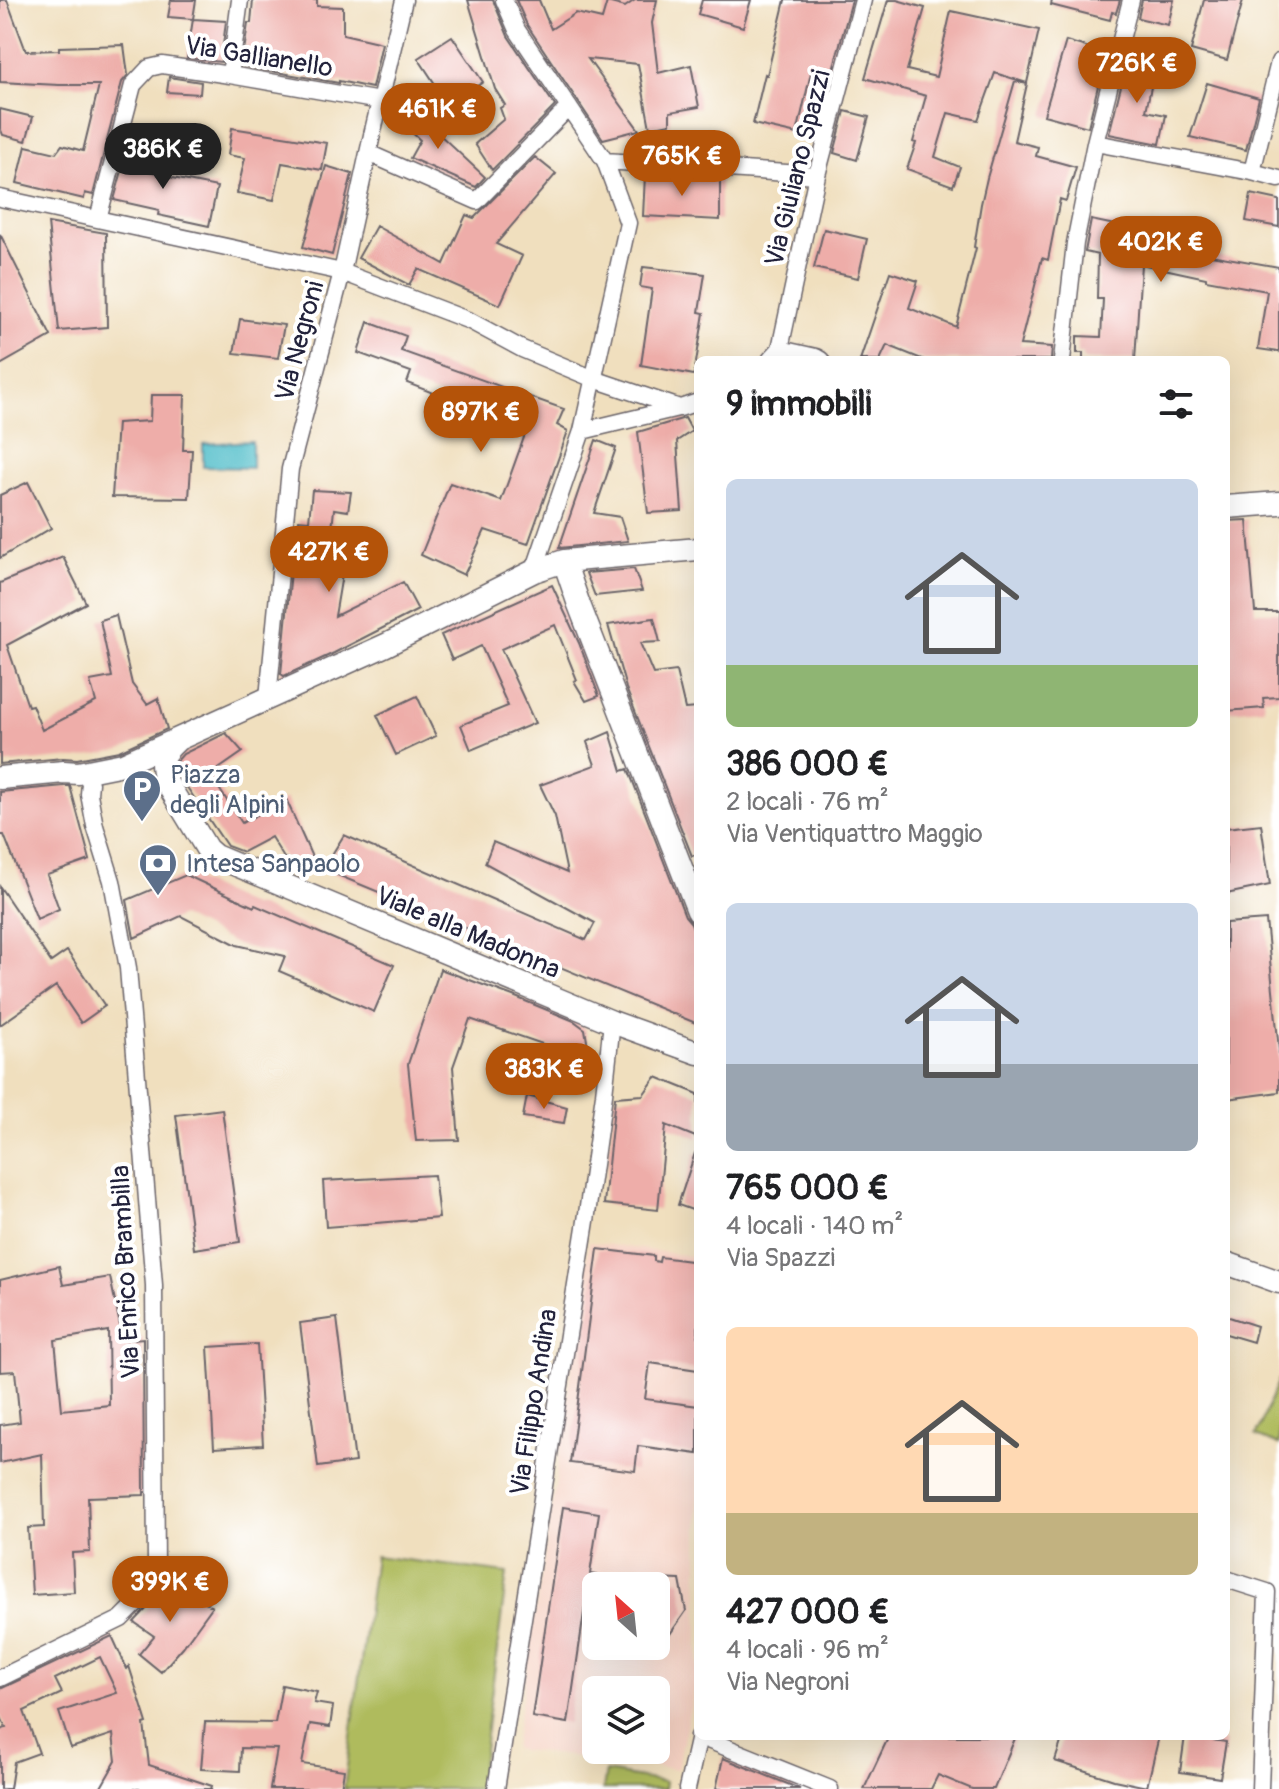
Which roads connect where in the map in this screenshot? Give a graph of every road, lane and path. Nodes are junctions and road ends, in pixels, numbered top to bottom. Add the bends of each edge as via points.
1 (240, 0) edge
2 (404, 0) edge
3 (504, 0) edge
4 (863, 0) edge
5 (1131, 0) edge
6 (1279, 62) edge
7 (230, 75) junction
8 (380, 101) junction
9 (569, 107) junction
10 (1095, 143) junction
11 (368, 153) junction
12 (605, 161) junction
13 (1252, 172) junction
14 (817, 175) junction
15 (1279, 179) edge
16 (1, 194) edge
17 (98, 219) junction
18 (342, 272) junction
19 (775, 354) edge
20 (802, 356) edge
21 (1062, 356) edge
22 (594, 380) junction
23 (694, 403) edge
24 (680, 408) junction
25 (582, 431) junction
26 (1279, 503) edge
27 (1230, 507) edge
28 (694, 549) edge
29 (564, 561) junction
30 (536, 566) junction
31 (268, 698) junction
32 (177, 740) junction
33 (126, 763) junction
34 (0, 778) edge
35 (165, 780) junction
36 (90, 783) dead end
37 (694, 901) edge
38 (612, 1022) junction
39 (694, 1052) edge
40 (1230, 1265) edge
41 (1255, 1275) junction
42 (1279, 1282) edge
43 (1279, 1297) edge
44 (1230, 1580) edge
45 (0, 1678) edge
46 (697, 1740) edge
47 (708, 1740) edge
48 (496, 1789) edge
49 (687, 1789) edge
50 (830, 1789) edge
51 (1260, 1789) edge

1 - 7 street
2 - 8 street, Via Negroni
3 - 9 street via 517,30
4 - 14 street, Via Giuliano Spazzi
5 - 10 street
6 - 13 street
7 - 8 street, Via Gallianello
7 - 17 street, Via Gallianello via 162,65 149,68 133,85
8 - 11 street, Via Negroni
9 - 11 street via 477,201
9 - 12 street
10 - 13 street
10 - 21 street via 1075,243
11 - 18 street, Via Negroni
12 - 14 street
12 - 22 street via 628,223
13 - 15 street
14 - 19 street, Via Giuliano Spazzi
16 - 17 street
17 - 18 street
18 - 22 street via 470,321
18 - 31 street, Via Negroni via 290,469
19 - 20 street
22 - 24 street
22 - 25 street
23 - 24 street
24 - 25 street
25 - 30 street
26 - 27 street
28 - 29 street
29 - 30 street
29 - 37 street
30 - 31 street via 386,645
31 - 32 street
32 - 33 street
32 - 35 street via 162,758
33 - 34 street via 78,773
33 - 35 street via 155,768
35 - 38 street, Viale alla Madonna via 215,856
36 - 45 street, Via Enrico Brambilla via 128,968 154,1285 156,1568 142,1598 121,1619
38 - 39 street, Viale alla Madonna
38 - 48 street, Via Filippo Andina via 586,1221
40 - 41 street
41 - 42 street
41 - 43 street
44 - 51 street via 1267,1592
46 - 49 street
47 - 50 street

